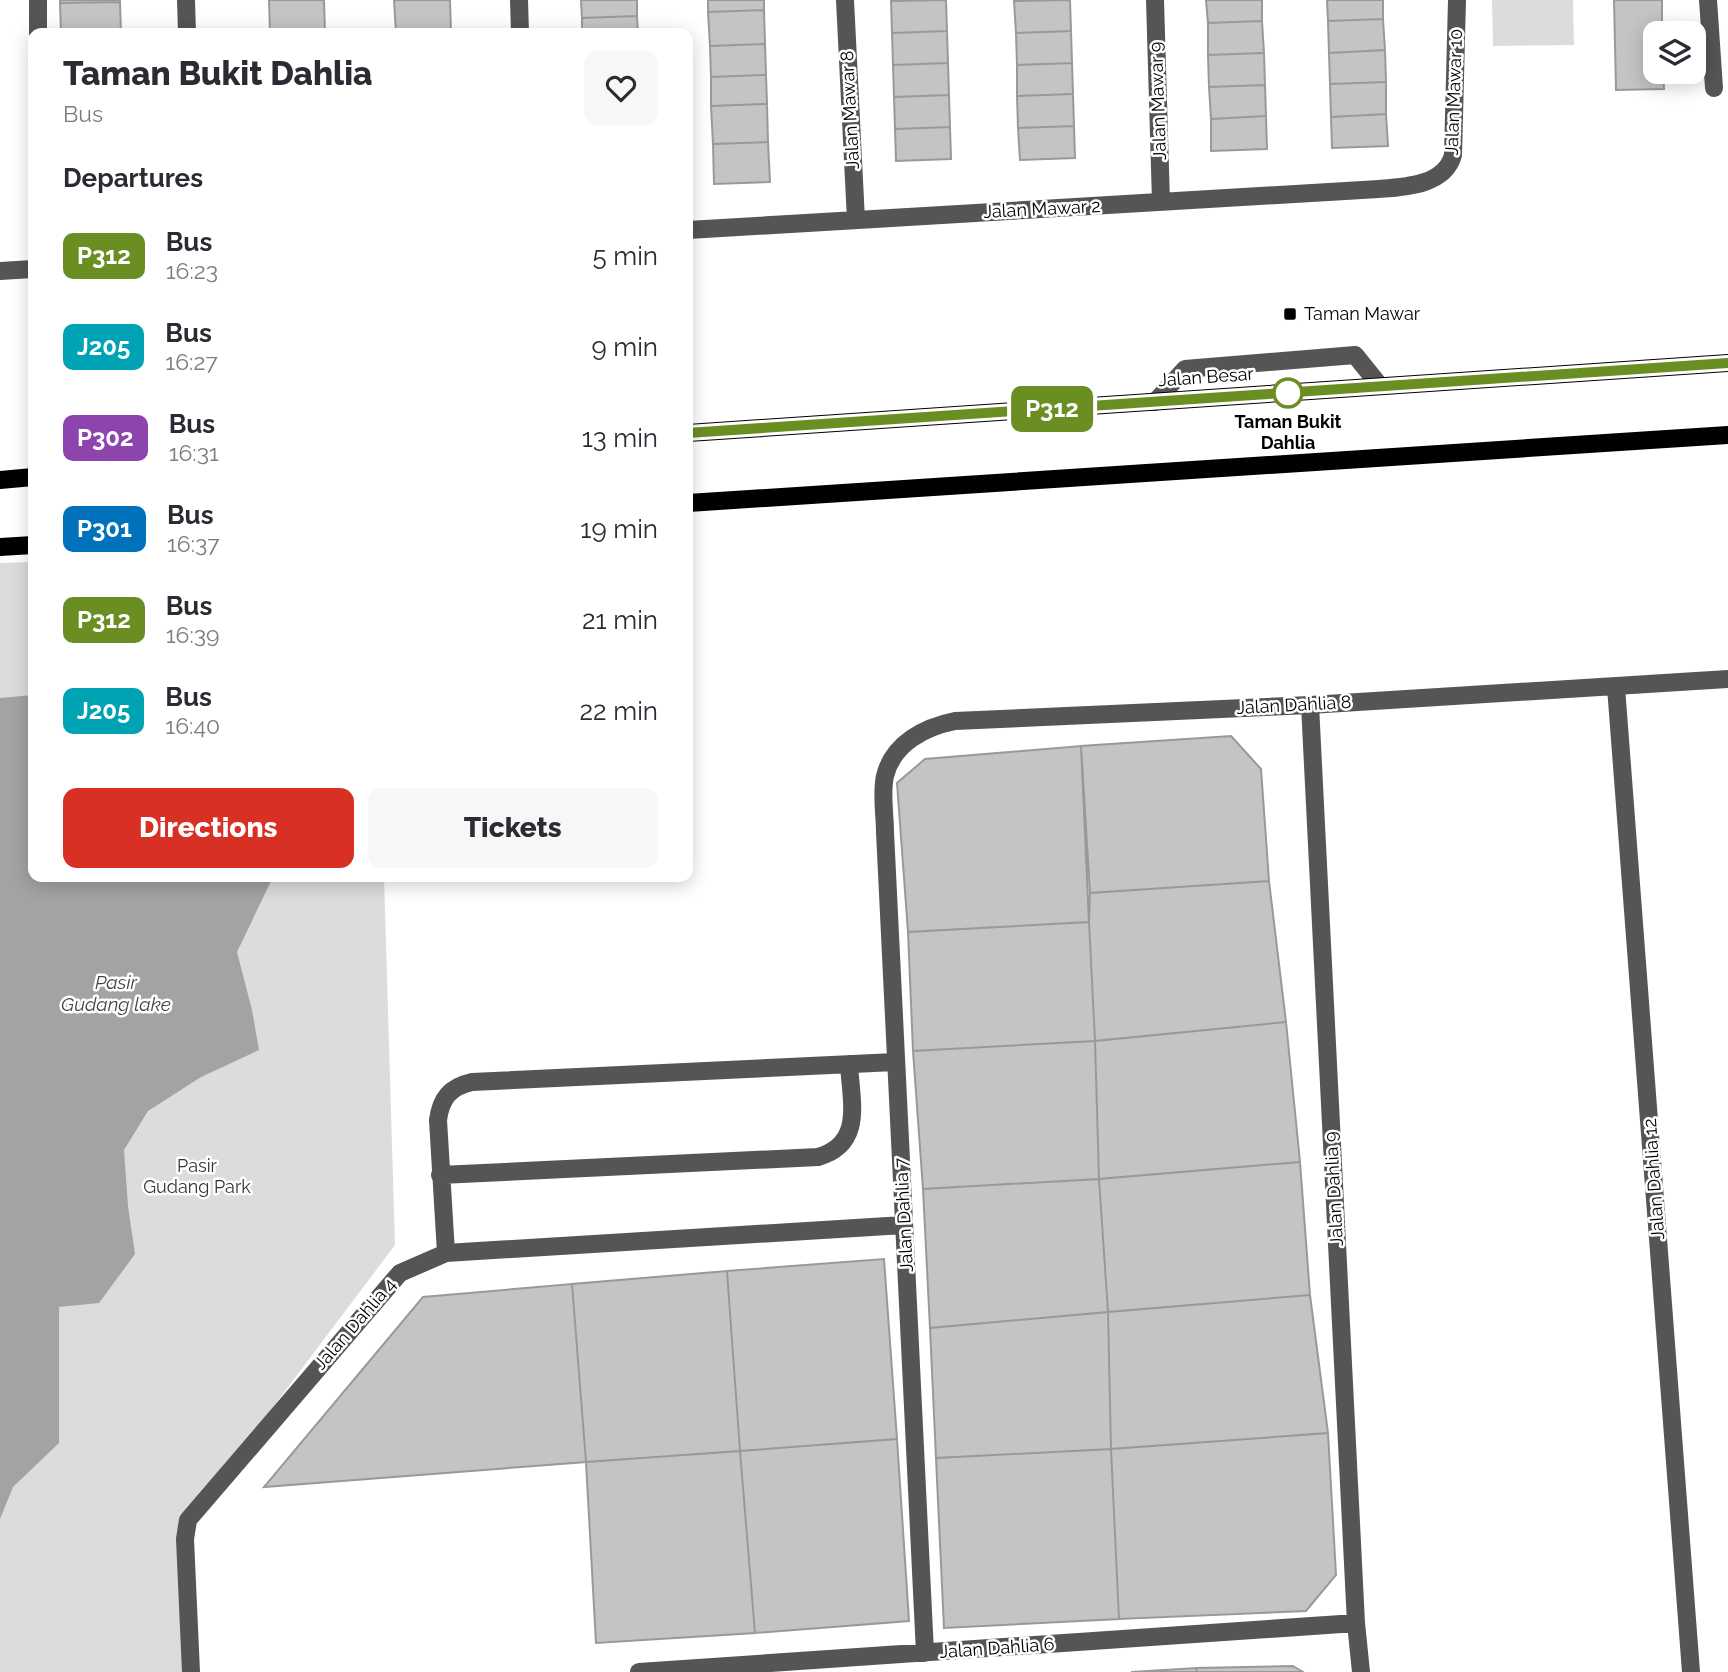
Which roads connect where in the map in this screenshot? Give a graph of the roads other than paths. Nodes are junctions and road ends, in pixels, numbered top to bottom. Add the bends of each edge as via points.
1 (38, 0) edge
2 (186, 0) edge
3 (519, 0) edge
4 (845, 0) edge
5 (1155, 0) edge
6 (1457, 0) edge
7 (1708, 0) edge
8 (38, 28) edge
9 (187, 28) edge
10 (520, 28) edge
11 (1714, 88) dead end
12 (1397, 188) joint
13 (1161, 202) junction
14 (856, 220) junction
15 (693, 230) edge
16 (28, 269) edge
17 (0, 271) edge
18 (1728, 363) edge
19 (1380, 386) junction
20 (1155, 402) junction
21 (693, 433) edge
22 (1728, 435) edge
23 (28, 477) edge
24 (0, 480) edge
25 (693, 503) edge
26 (28, 545) edge
27 (0, 547) edge
28 (1728, 679) edge
29 (1616, 687) junction
30 (1310, 705) junction
31 (885, 778) joint
32 (895, 1062) junction
33 (849, 1064) junction
34 (440, 1175) junction
35 (904, 1225) junction
36 (446, 1253) junction
37 (1356, 1623) junction
38 (925, 1653) junction
39 (191, 1672) edge
40 (639, 1672) edge
41 (1361, 1672) edge
42 (1691, 1672) edge

1 - 8 street
2 - 9 street
3 - 10 street
4 - 14 street, Jalan Mawar 8
5 - 13 street, Jalan Mawar 9
6 - 12 street, Jalan Mawar 10 via 1450,166 1434,179
7 - 11 street
12 - 13 street, Jalan Mawar 2
13 - 14 street, Jalan Mawar 2
14 - 15 street, Jalan Mawar 2
16 - 17 street
18 - 19 main road, Jalan Besar
19 - 20 main road, Jalan Besar
19 - 20 street via 1355,355 1185,369
20 - 21 main road, Jalan Besar
22 - 25 main road
23 - 24 main road
26 - 27 main road
28 - 29 street, Jalan Dahlia 8
29 - 30 street, Jalan Dahlia 8
29 - 42 street, Jalan Dahlia 12
30 - 31 street, Jalan Dahlia 8 via 955,721 912,737 896,754
30 - 37 street, Jalan Dahlia 9
31 - 32 street, Jalan Dahlia 7
32 - 33 street
32 - 35 street, Jalan Dahlia 7
33 - 34 street via 850,1133 842,1145 824,1155
33 - 34 street via 458,1085 440,1105
34 - 36 street
35 - 36 street, Jalan Dahlia 4
35 - 38 street, Jalan Dahlia 7
36 - 39 street, Jalan Dahlia 4 via 395,1276 188,1520
37 - 38 street, Jalan Dahlia 6
37 - 41 street, Jalan Dahlia 9
38 - 40 street, Jalan Dahlia 6

